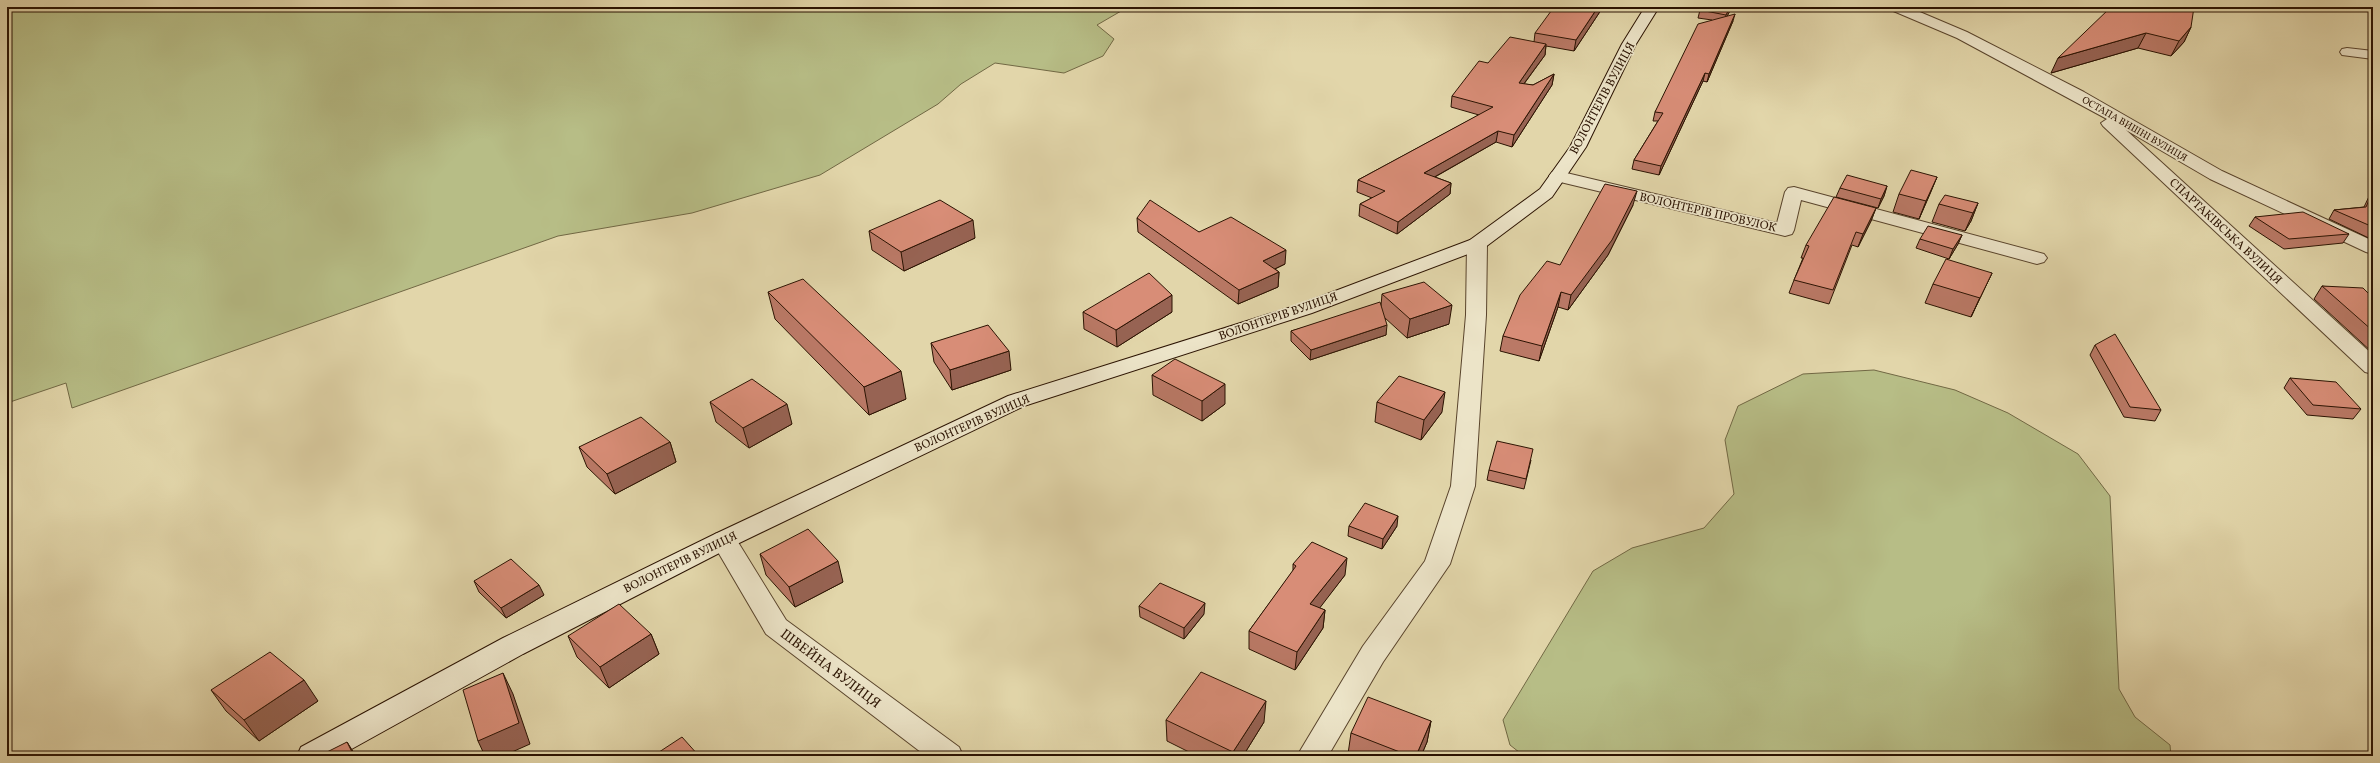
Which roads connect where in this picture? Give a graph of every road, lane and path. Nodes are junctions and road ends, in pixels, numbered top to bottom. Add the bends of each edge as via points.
1 (1652, 7) edge
2 (1896, 7) edge
3 (2347, 52) dead end
4 (2373, 55) edge
5 (2078, 95) junction
6 (1558, 176) junction
7 (1477, 244) junction
8 (2373, 248) edge
9 (2037, 258) dead end
10 (2373, 367) edge
11 (724, 540) junction
12 (312, 756) edge
13 (948, 756) edge
14 (1312, 756) edge

1 - 6 street, ВОЛОНТЕРІВ ВУЛИЦЯ via 1629,44 1578,147
2 - 5 street, ОСТАПА ВИШНІ ВУЛИЦЯ via 1962,35
3 - 4 street
5 - 8 street, ОСТАПА ВИШНІ ВУЛИЦЯ via 2216,175
5 - 10 street, СПАРТАКІВСЬКА ВУЛИЦЯ
6 - 7 street, ВОЛОНТЕРІВ ВУЛИЦЯ via 1546,193
6 - 9 street, ВОЛОНТЕРІВ ПРОВУЛОК via 1785,230 1794,192
7 - 11 street, ВОЛОНТЕРІВ ВУЛИЦЯ via 1305,309 1016,401
7 - 14 street via 1476,315 1463,486 1437,564 1373,654
11 - 12 street, ВОЛОНТЕРІВ ВУЛИЦЯ via 513,646
11 - 13 street, ШВЕЙНА ВУЛИЦЯ via 776,627

